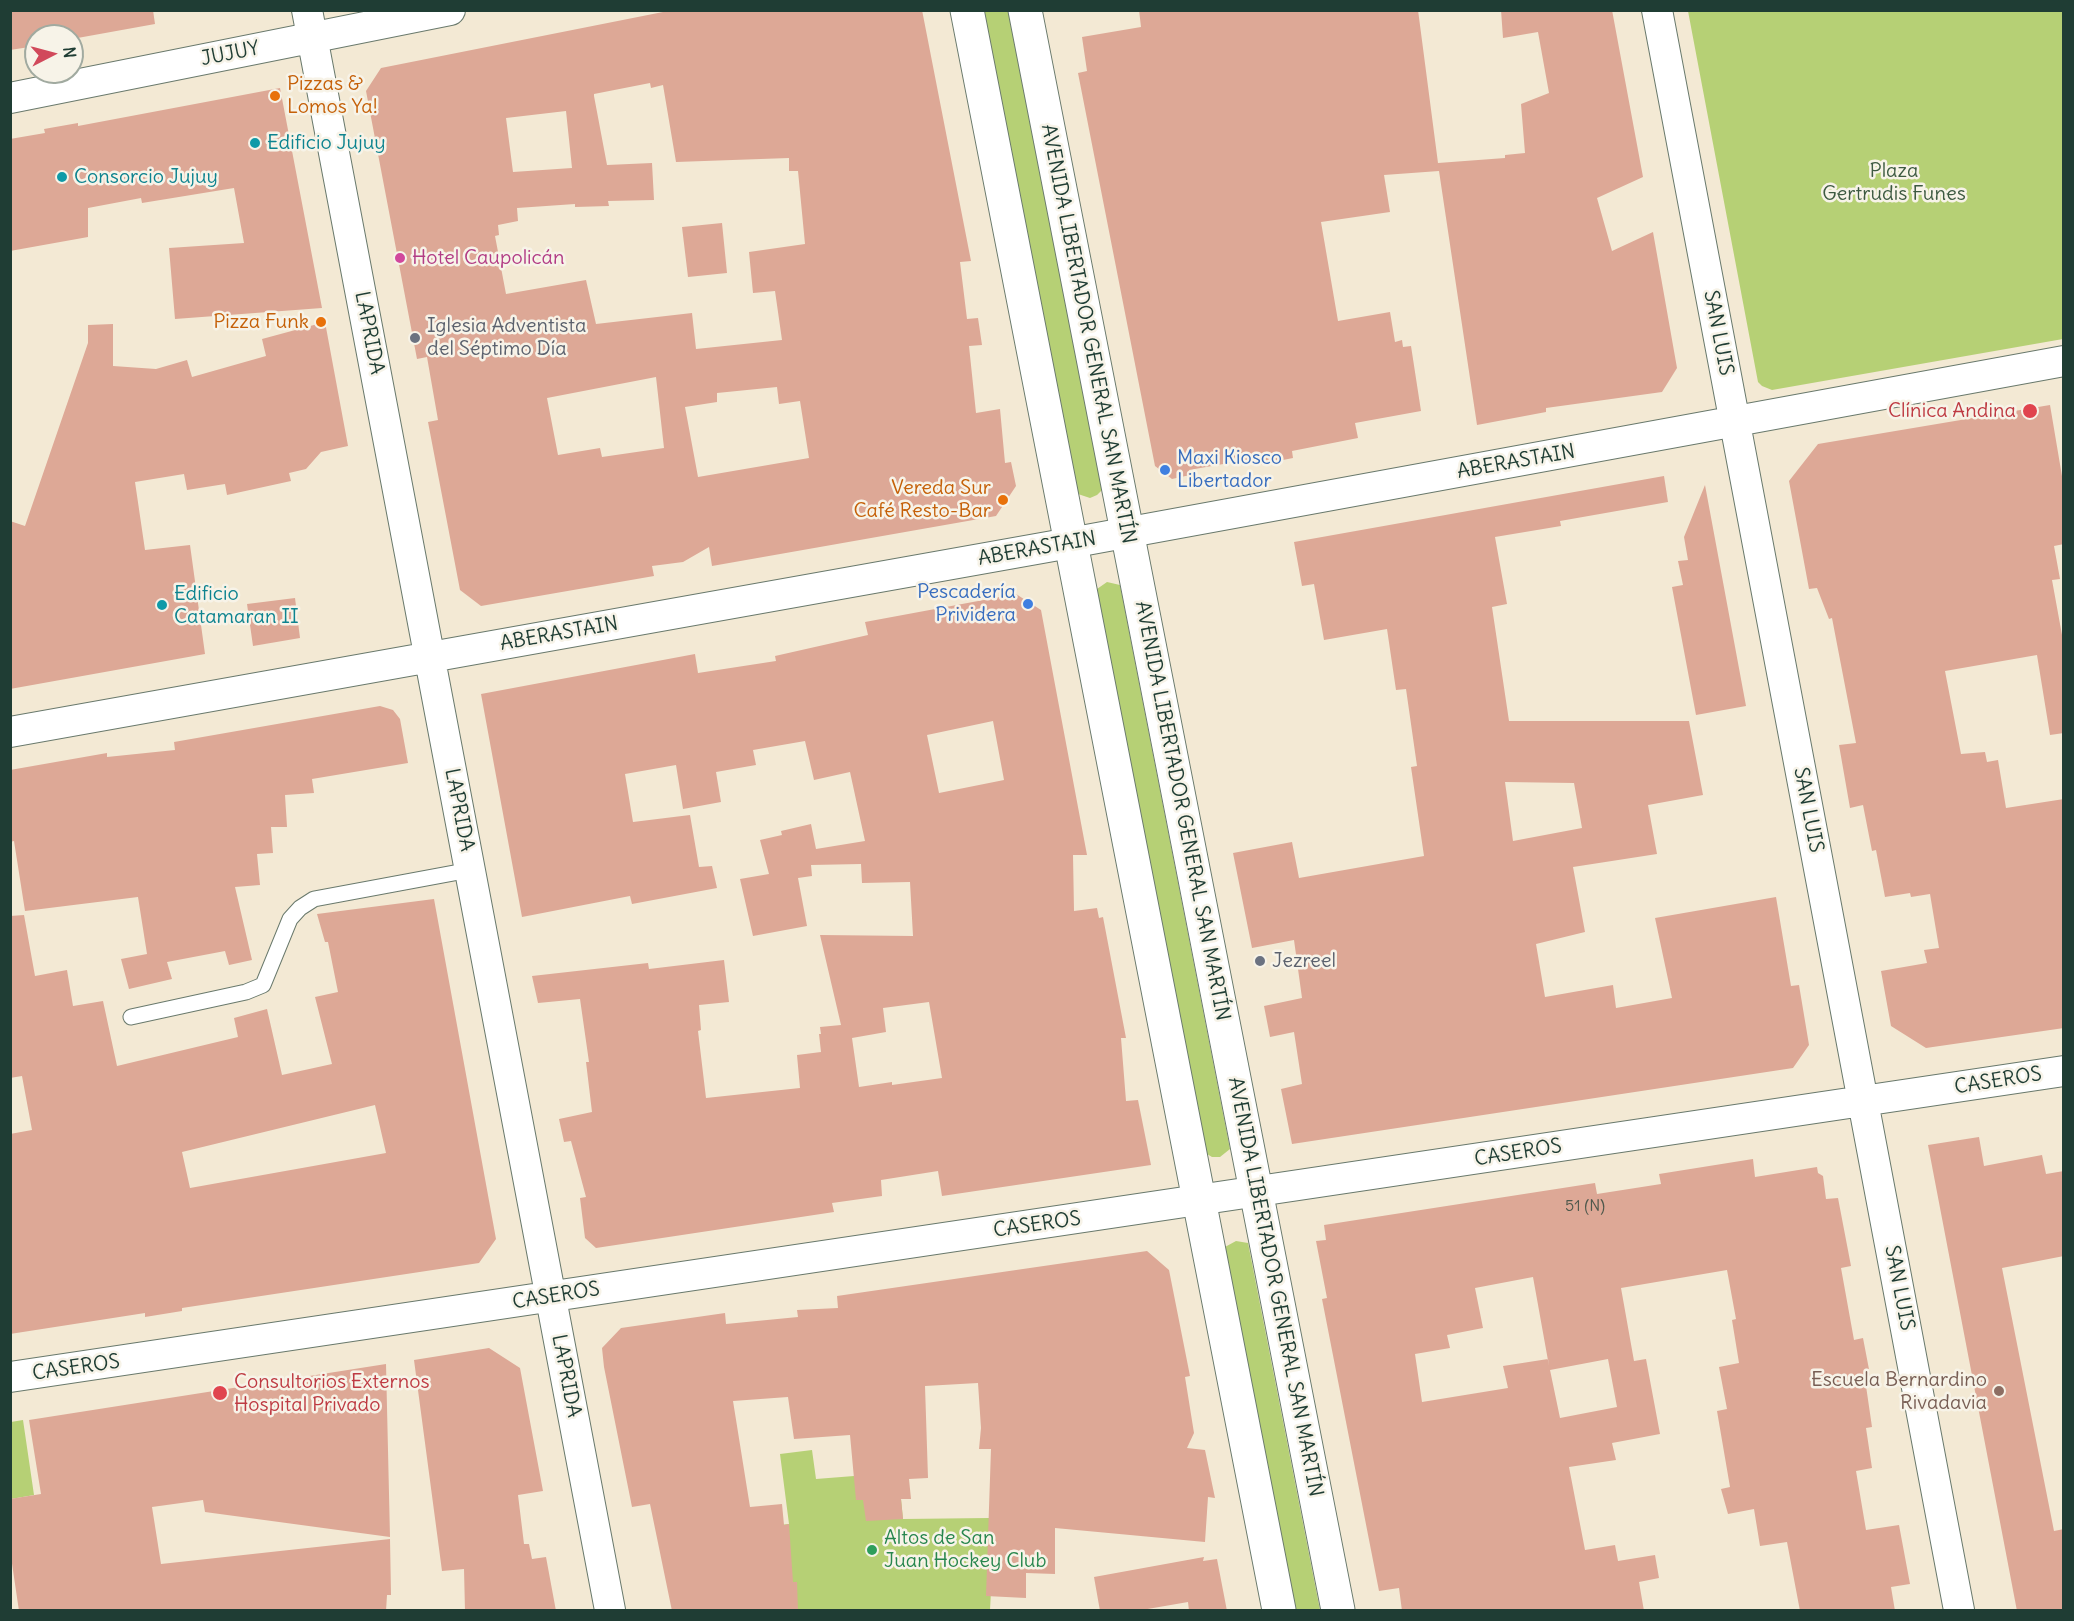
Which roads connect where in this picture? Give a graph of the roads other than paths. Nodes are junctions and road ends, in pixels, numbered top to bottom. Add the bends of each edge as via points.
1 (450, 10) edge
2 (967, 10) edge
3 (1025, 10) edge
4 (1657, 10) edge
5 (310, 24) edge
6 (10, 98) edge
7 (2064, 362) edge
8 (1735, 421) junction
9 (1127, 532) junction
10 (1070, 543) junction
11 (430, 657) junction
12 (10, 732) edge
13 (470, 870) junction
14 (131, 1017) dead end
15 (2064, 1071) edge
16 (1863, 1101) junction
17 (1256, 1192) junction
18 (1199, 1201) junction
19 (551, 1297) junction
20 (10, 1377) edge
21 (610, 1611) edge
22 (1279, 1611) edge
23 (1338, 1611) edge
24 (1959, 1611) edge

1 - 5 street, JUJUY
2 - 10 main road
3 - 9 main road, AVENIDA LIBERTADOR GENERAL SAN MARTÍN
4 - 8 street, SAN LUIS
5 - 6 street, JUJUY
5 - 11 street, LAPRIDA
7 - 8 street, ABERASTAIN
8 - 9 street, ABERASTAIN
8 - 16 street, SAN LUIS
9 - 10 street, ABERASTAIN
9 - 17 main road, AVENIDA LIBERTADOR GENERAL SAN MARTÍN
10 - 11 street, ABERASTAIN
10 - 18 main road
11 - 12 street, ABERASTAIN
11 - 13 street, LAPRIDA
13 - 14 lane via 314,899 290,920 263,985
13 - 19 street, LAPRIDA
15 - 16 street, CASEROS
16 - 17 street, CASEROS
16 - 24 street, SAN LUIS
17 - 18 street, CASEROS
17 - 23 main road, AVENIDA LIBERTADOR GENERAL SAN MARTÍN
18 - 19 street, CASEROS
18 - 22 main road
19 - 20 street, CASEROS
19 - 21 street, LAPRIDA

